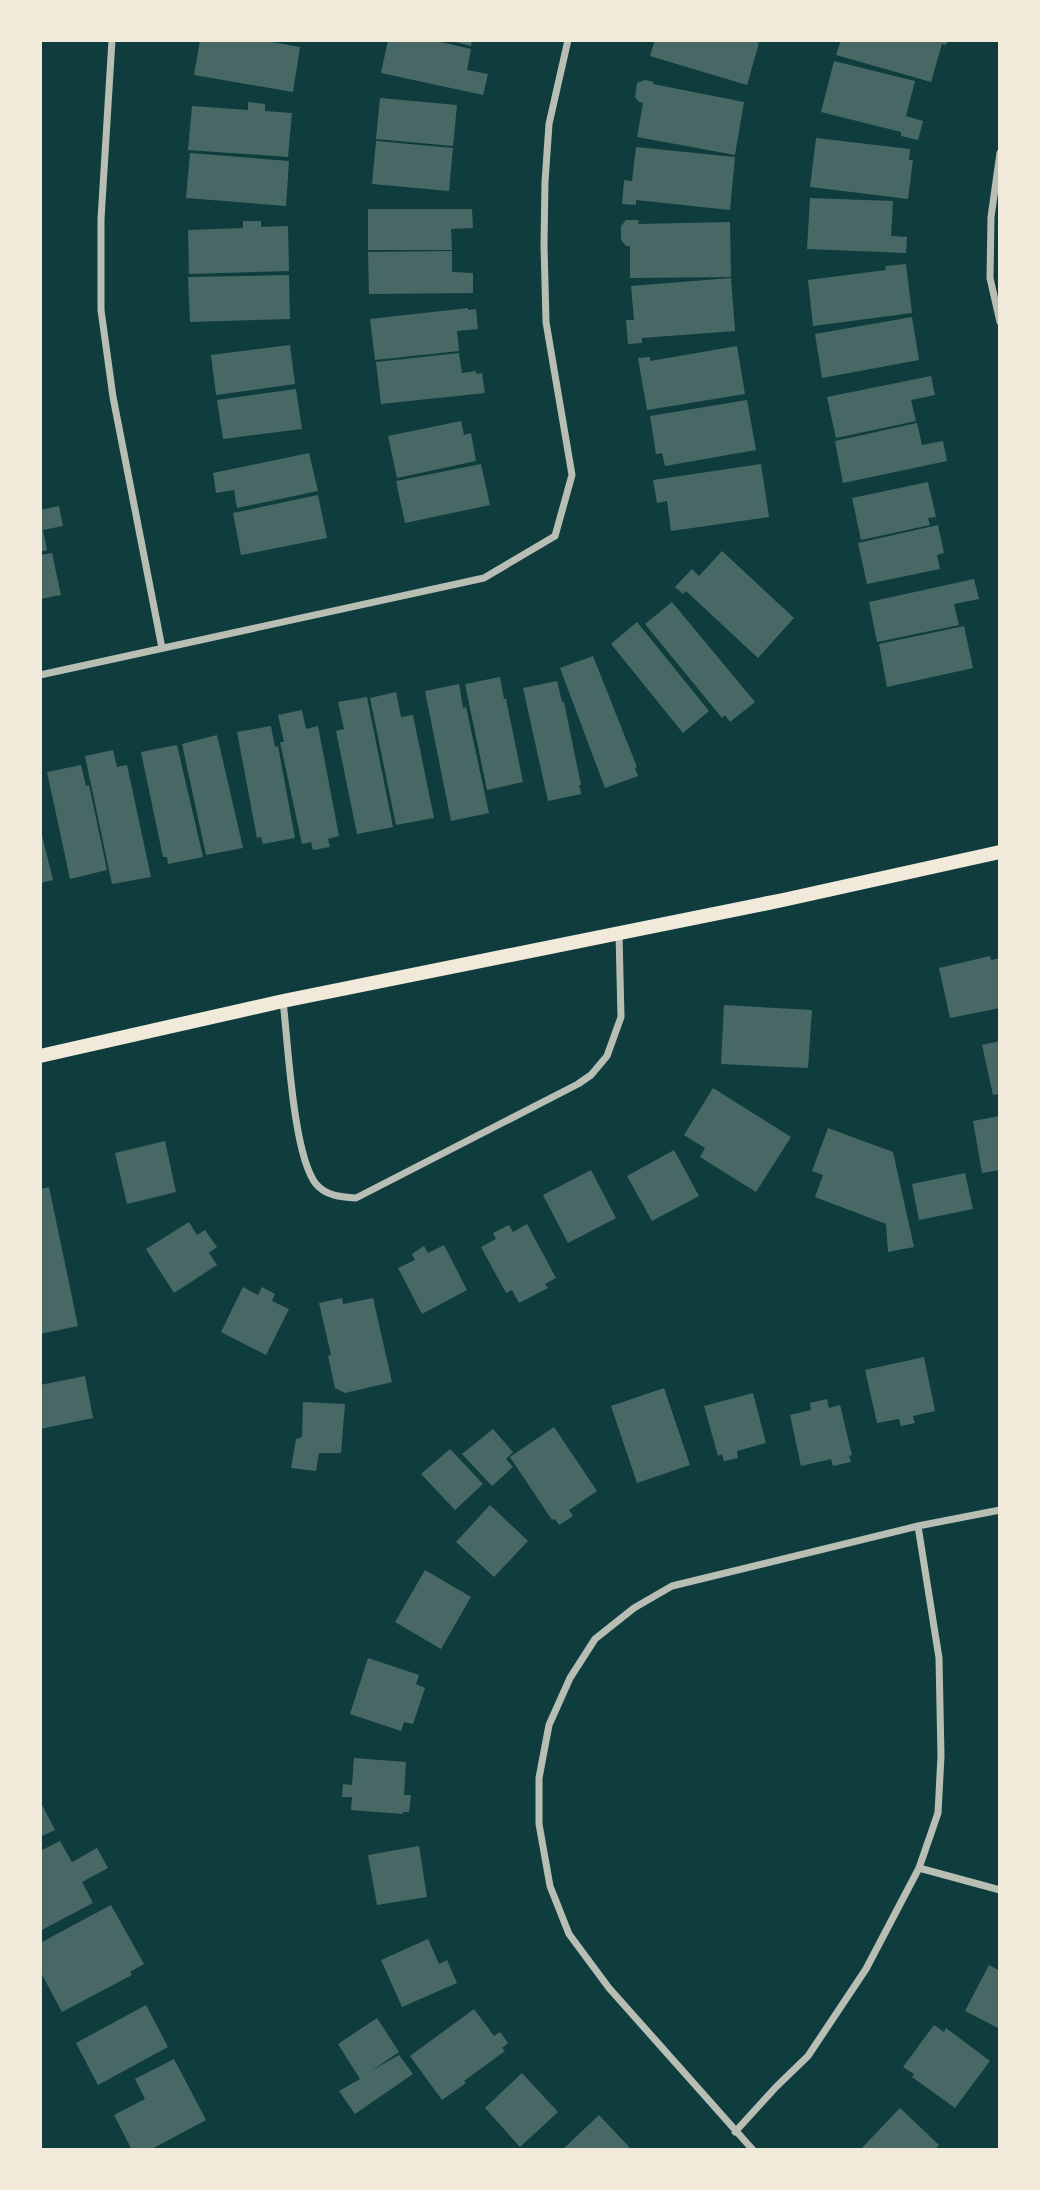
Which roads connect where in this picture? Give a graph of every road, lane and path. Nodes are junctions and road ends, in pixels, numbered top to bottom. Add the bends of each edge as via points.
1 (112, 40) edge
2 (568, 40) edge
3 (1000, 153) edge
4 (996, 203) edge
5 (1000, 322) edge
6 (162, 649) junction
7 (40, 675) edge
8 (1000, 852) edge
9 (619, 933) junction
10 (283, 1001) junction
11 (40, 1056) edge
12 (1000, 1510) edge
13 (918, 1527) junction
14 (919, 1868) junction
15 (1000, 1890) edge
16 (735, 2132) junction
17 (753, 2150) edge

1 - 6 street via 101,219 101,310 113,397
2 - 6 street via 549,124 545,182 546,322 572,475 555,536 484,578
3 - 4 street
4 - 5 street via 990,278
6 - 7 street
8 - 9 main road
9 - 10 main road
9 - 10 street via 621,1017 607,1056 591,1075 356,1198 333,1196 317,1185 307,1167 297,1124
10 - 11 main road
12 - 13 street
13 - 14 street via 939,1658 942,1756 938,1813
13 - 16 street via 672,1586 595,1639 570,1678 549,1725 539,1778 539,1824 550,1886 569,1934 609,1988
14 - 15 street
14 - 16 street via 866,1969 808,2056
16 - 17 street

